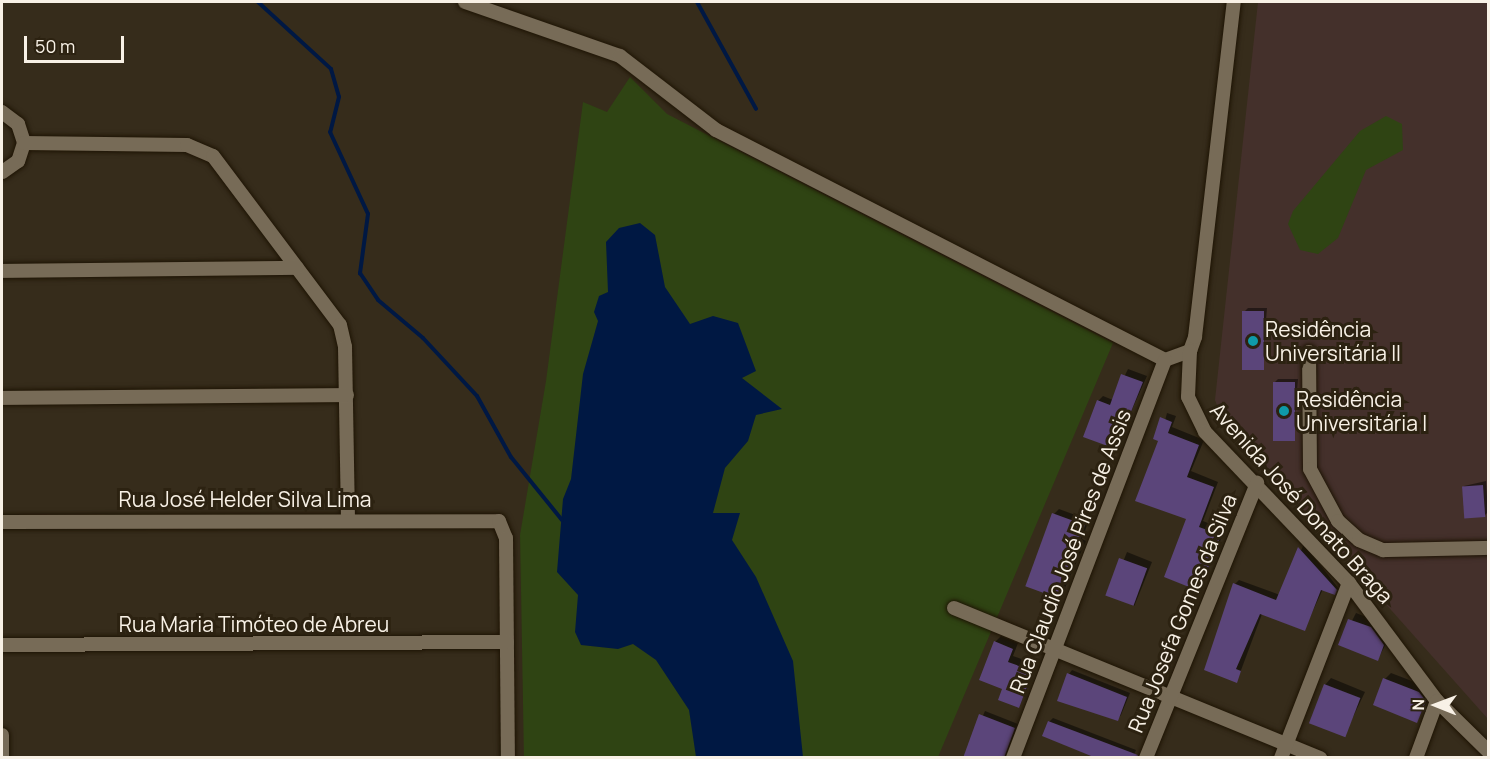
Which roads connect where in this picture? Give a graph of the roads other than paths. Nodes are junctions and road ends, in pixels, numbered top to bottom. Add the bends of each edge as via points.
1 (465, 2) edge
2 (1234, 2) edge
3 (2, 112) edge
4 (24, 142) junction
5 (2, 172) edge
6 (297, 268) junction
7 (2, 271) edge
8 (1190, 351) junction
9 (1309, 352) dead end
10 (1165, 360) junction
11 (347, 395) junction
12 (2, 398) edge
13 (1257, 483) junction
14 (348, 519) junction
15 (2, 522) edge
16 (1488, 548) edge
17 (1349, 583) junction
18 (954, 608) dead end
19 (507, 642) junction
20 (2, 645) edge
21 (1054, 650) junction
22 (1170, 694) junction
23 (1437, 701) junction
24 (2, 735) edge
25 (1283, 751) edge
26 (1488, 751) edge
27 (2, 758) edge
28 (508, 758) edge
29 (1013, 758) edge
30 (1146, 758) edge
31 (1320, 758) edge
32 (1416, 758) edge

1 - 10 street via 620,56 716,130
2 - 8 street, Avenida José Donato Braga
3 - 4 street via 18,124
4 - 5 street via 18,161
4 - 6 street via 201,149 213,156
6 - 7 street
6 - 11 street via 340,325
8 - 10 street
8 - 13 street, Avenida José Donato Braga via 1188,398 1194,415
9 - 16 street via 1310,469 1338,521 1359,540 1383,550
10 - 21 street, Rua Claudio José Pires de Assis
11 - 12 street
11 - 14 street
13 - 17 street, Avenida José Donato Braga
13 - 22 street, Rua Josefa Gomes da Silva
14 - 15 street, Rua José Helder Silva Lima
14 - 19 street, Rua José Helder Silva Lima via 499,521 506,538
17 - 23 street, Avenida José Donato Braga
17 - 25 street
18 - 21 street
19 - 20 street, Rua Maria Timóteo de Abreu
19 - 28 street
21 - 22 street
21 - 29 street, Rua Claudio José Pires de Assis
22 - 25 street
22 - 30 street, Rua Josefa Gomes da Silva
23 - 26 street, Avenida José Donato Braga
23 - 32 street
24 - 27 street
25 - 31 street

